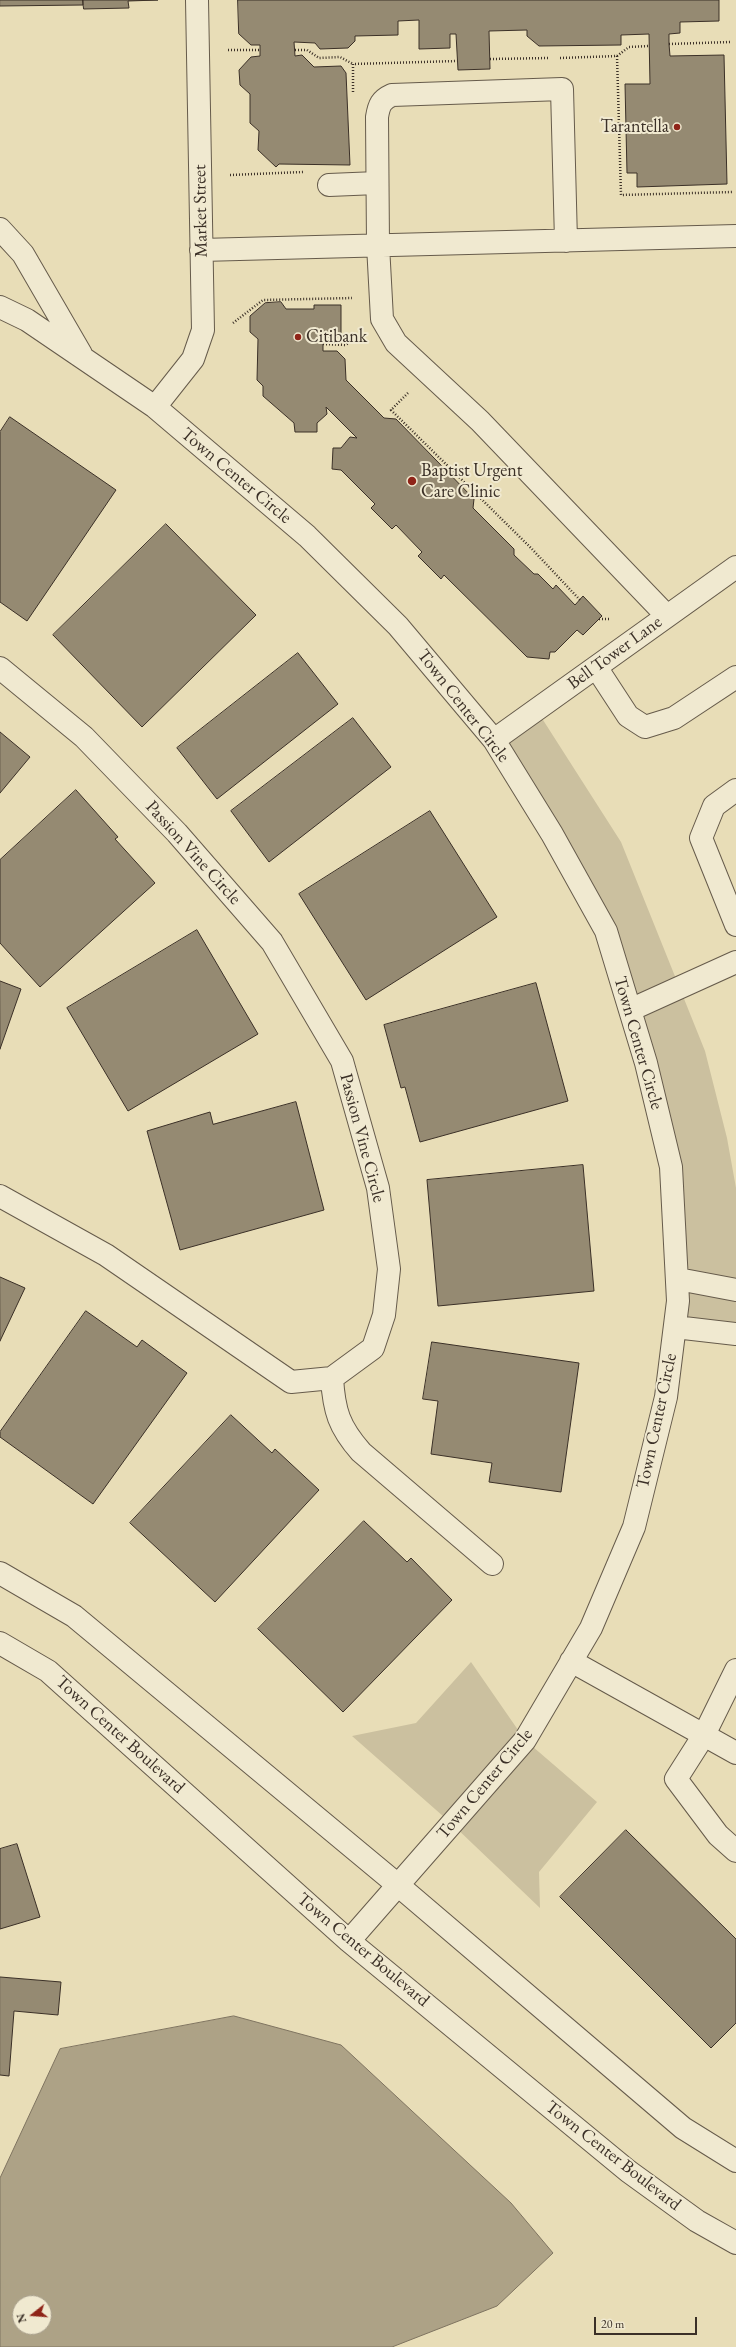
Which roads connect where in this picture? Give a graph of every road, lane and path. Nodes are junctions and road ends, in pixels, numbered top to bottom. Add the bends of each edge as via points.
1 (198, 0) edge
2 (730, 42) dead end
3 (669, 44) dead end
4 (649, 46) dead end
5 (227, 50) dead end
6 (260, 50) dead end
7 (295, 50) dead end
8 (617, 56) junction
9 (490, 59) dead end
10 (353, 64) dead end
11 (377, 183) junction
12 (329, 185) dead end
13 (733, 192) dead end
14 (0, 229) edge
15 (736, 236) edge
16 (566, 241) junction
17 (378, 245) junction
18 (201, 250) junction
19 (357, 297) dead end
20 (0, 307) edge
21 (227, 327) dead end
22 (362, 336) dead end
23 (323, 344) dead end
24 (85, 360) junction
25 (405, 387) dead end
26 (155, 407) junction
27 (736, 567) edge
28 (580, 600) dead end
29 (667, 616) junction
30 (616, 617) dead end
31 (599, 619) dead end
32 (596, 667) junction
33 (0, 668) edge
34 (736, 677) edge
35 (494, 740) junction
36 (736, 790) edge
37 (736, 925) edge
38 (736, 962) edge
39 (630, 1010) junction
40 (0, 1196) edge
41 (678, 1279) junction
42 (736, 1290) edge
43 (675, 1327) junction
44 (736, 1334) edge
45 (332, 1378) junction
46 (492, 1564) dead end
47 (0, 1573) edge
48 (0, 1643) edge
49 (572, 1661) junction
50 (736, 1670) edge
51 (704, 1735) junction
52 (736, 1753) edge
53 (736, 1851) edge
54 (399, 1886) junction
55 (349, 1941) junction
56 (736, 2161) edge
57 (736, 2244) edge

1 - 18 street, Market Street
2 - 3 path
4 - 8 path via 629,47
5 - 6 path
7 - 10 path via 307,50 319,58 340,57
8 - 9 path
8 - 13 path via 621,195
11 - 12 street
11 - 16 street via 377,117 378,106 383,99 392,95 562,89
11 - 17 street
14 - 24 street via 23,254
15 - 16 street
16 - 17 street
17 - 18 street
17 - 29 street via 382,319 396,343 480,421
18 - 26 street, Market Street via 203,330 193,359
19 - 21 path via 263,300
20 - 24 street, Town Center Circle via 27,320
22 - 23 path via 345,345
24 - 26 street, Town Center Circle
25 - 28 path via 410,392 391,410
26 - 35 street, Town Center Circle via 307,536 398,626
27 - 29 street, Bell Tower Lane
29 - 32 street, Bell Tower Lane
30 - 31 path
32 - 34 street via 628,716 645,727 674,718
32 - 35 street, Bell Tower Lane
33 - 45 street, Passion Vine Circle via 84,737 182,838 272,942 342,1061 378,1188 389,1269 384,1315 372,1348
35 - 39 street, Town Center Circle via 552,834 606,931
36 - 37 street via 714,806 701,838
38 - 39 street
39 - 41 street, Town Center Circle via 646,1063 671,1167
40 - 45 street via 106,1255 291,1382
41 - 42 street
41 - 43 street, Town Center Circle
43 - 44 street
43 - 49 street, Town Center Circle via 666,1398 634,1527 591,1628
45 - 46 street via 337,1418 346,1435 361,1452
47 - 54 street via 74,1616
48 - 55 street, Town Center Boulevard via 48,1672
49 - 51 street
49 - 54 street, Town Center Circle via 525,1740
50 - 51 street
51 - 52 street
51 - 53 street via 676,1779 718,1836
54 - 55 street, Town Center Circle
54 - 56 street via 683,2128
55 - 57 street, Town Center Boulevard via 628,2171 697,2221

